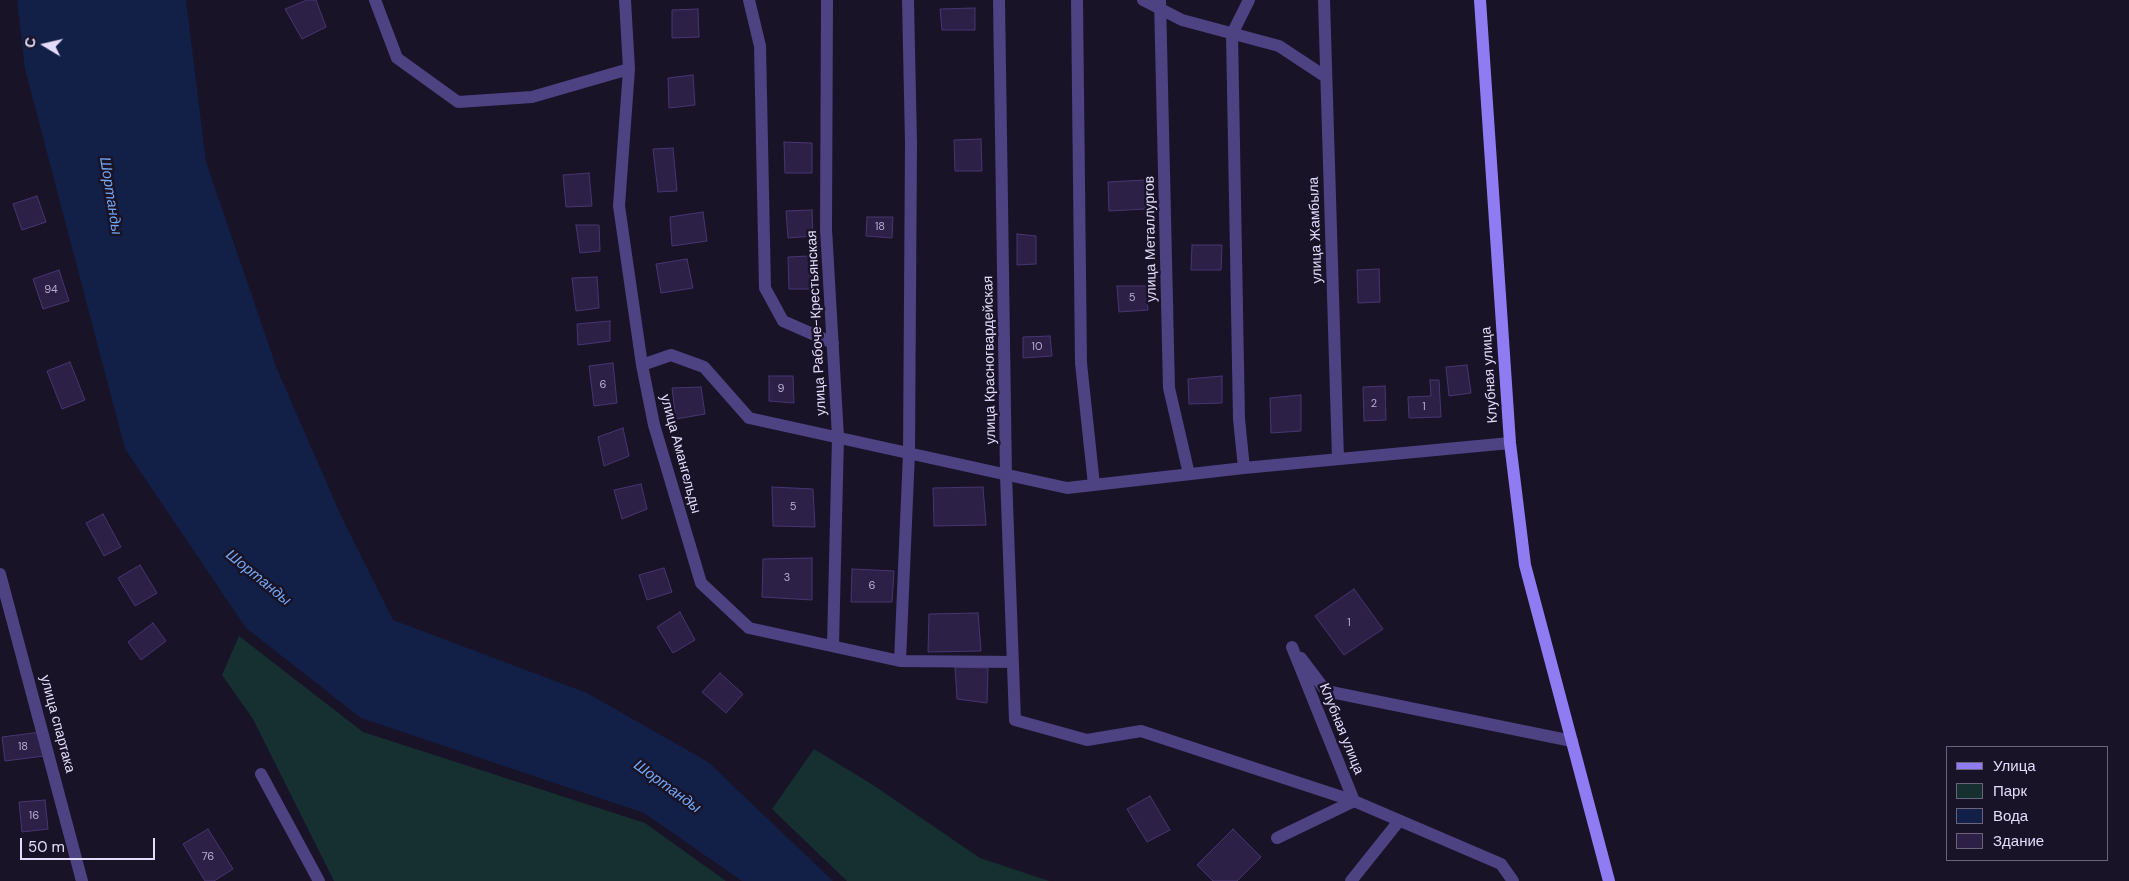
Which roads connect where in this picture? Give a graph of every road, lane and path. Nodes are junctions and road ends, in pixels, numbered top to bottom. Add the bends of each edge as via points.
1 (375, 0) edge
2 (625, 0) edge
3 (750, 0) edge
4 (828, 0) edge
5 (908, 0) edge
6 (999, 0) edge
7 (1077, 0) edge
8 (1143, 0) edge
9 (1249, 0) edge
10 (1324, 0) edge
11 (1480, 0) edge
12 (1160, 4) edge
13 (1232, 34) junction
14 (630, 69) junction
15 (1326, 77) junction
16 (833, 343) junction
17 (642, 365) junction
18 (838, 438) junction
19 (1510, 443) junction
20 (909, 453) junction
21 (1338, 459) junction
22 (1244, 468) junction
23 (1189, 474) junction
24 (1006, 475) junction
25 (1094, 485) junction
26 (0, 574) edge
27 (833, 645) junction
28 (900, 660) junction
29 (1013, 662) junction
30 (1572, 741) junction
31 (262, 774) dead end
32 (1354, 802) junction
33 (1400, 821) junction
34 (1277, 838) dead end
35 (82, 881) edge
36 (319, 881) edge
37 (1351, 881) edge
38 (1513, 881) edge
39 (1609, 881) edge

1 - 14 street via 397,58 458,102 532,97
2 - 14 street, улица Амангельды
3 - 16 street via 760,46 765,288 783,321
4 - 16 street, улица Рабоче-Крестьянская via 826,229
5 - 20 street
6 - 24 street, улица Красногвардейская
7 - 25 street via 1081,363
8 - 12 street
9 - 13 street
10 - 15 street, улица Жамбыла
11 - 19 street, Клубная улица
12 - 13 street via 1182,20
12 - 23 street, улица Металлургов via 1169,388
13 - 15 street via 1279,46
13 - 22 street via 1238,419
14 - 17 street, улица Амангельды via 619,206
15 - 21 street, улица Жамбыла
16 - 18 street, улица Рабоче-Крестьянская
17 - 18 street via 672,355 704,367 749,418
17 - 27 street, улица Амангельды via 654,425 701,583 749,628
18 - 20 street
18 - 27 street, улица Рабоче-Крестьянская
19 - 21 street
19 - 30 street, Клубная улица via 1526,565
20 - 24 street
20 - 28 street
21 - 22 street
22 - 23 street
23 - 25 street
24 - 25 street via 1067,488
24 - 29 street, улица Красногвардейская
26 - 35 street, улица спартака
27 - 28 street, улица Амангельды
28 - 29 street, улица Амангельды
29 - 32 street, улица Красногвардейская via 1016,720 1087,740 1141,731
30 - 32 street, Клубная улица via 1326,691 1292,647
30 - 39 street, Клубная улица
31 - 36 street
32 - 33 street
32 - 34 street
33 - 37 street
33 - 38 street via 1501,864

